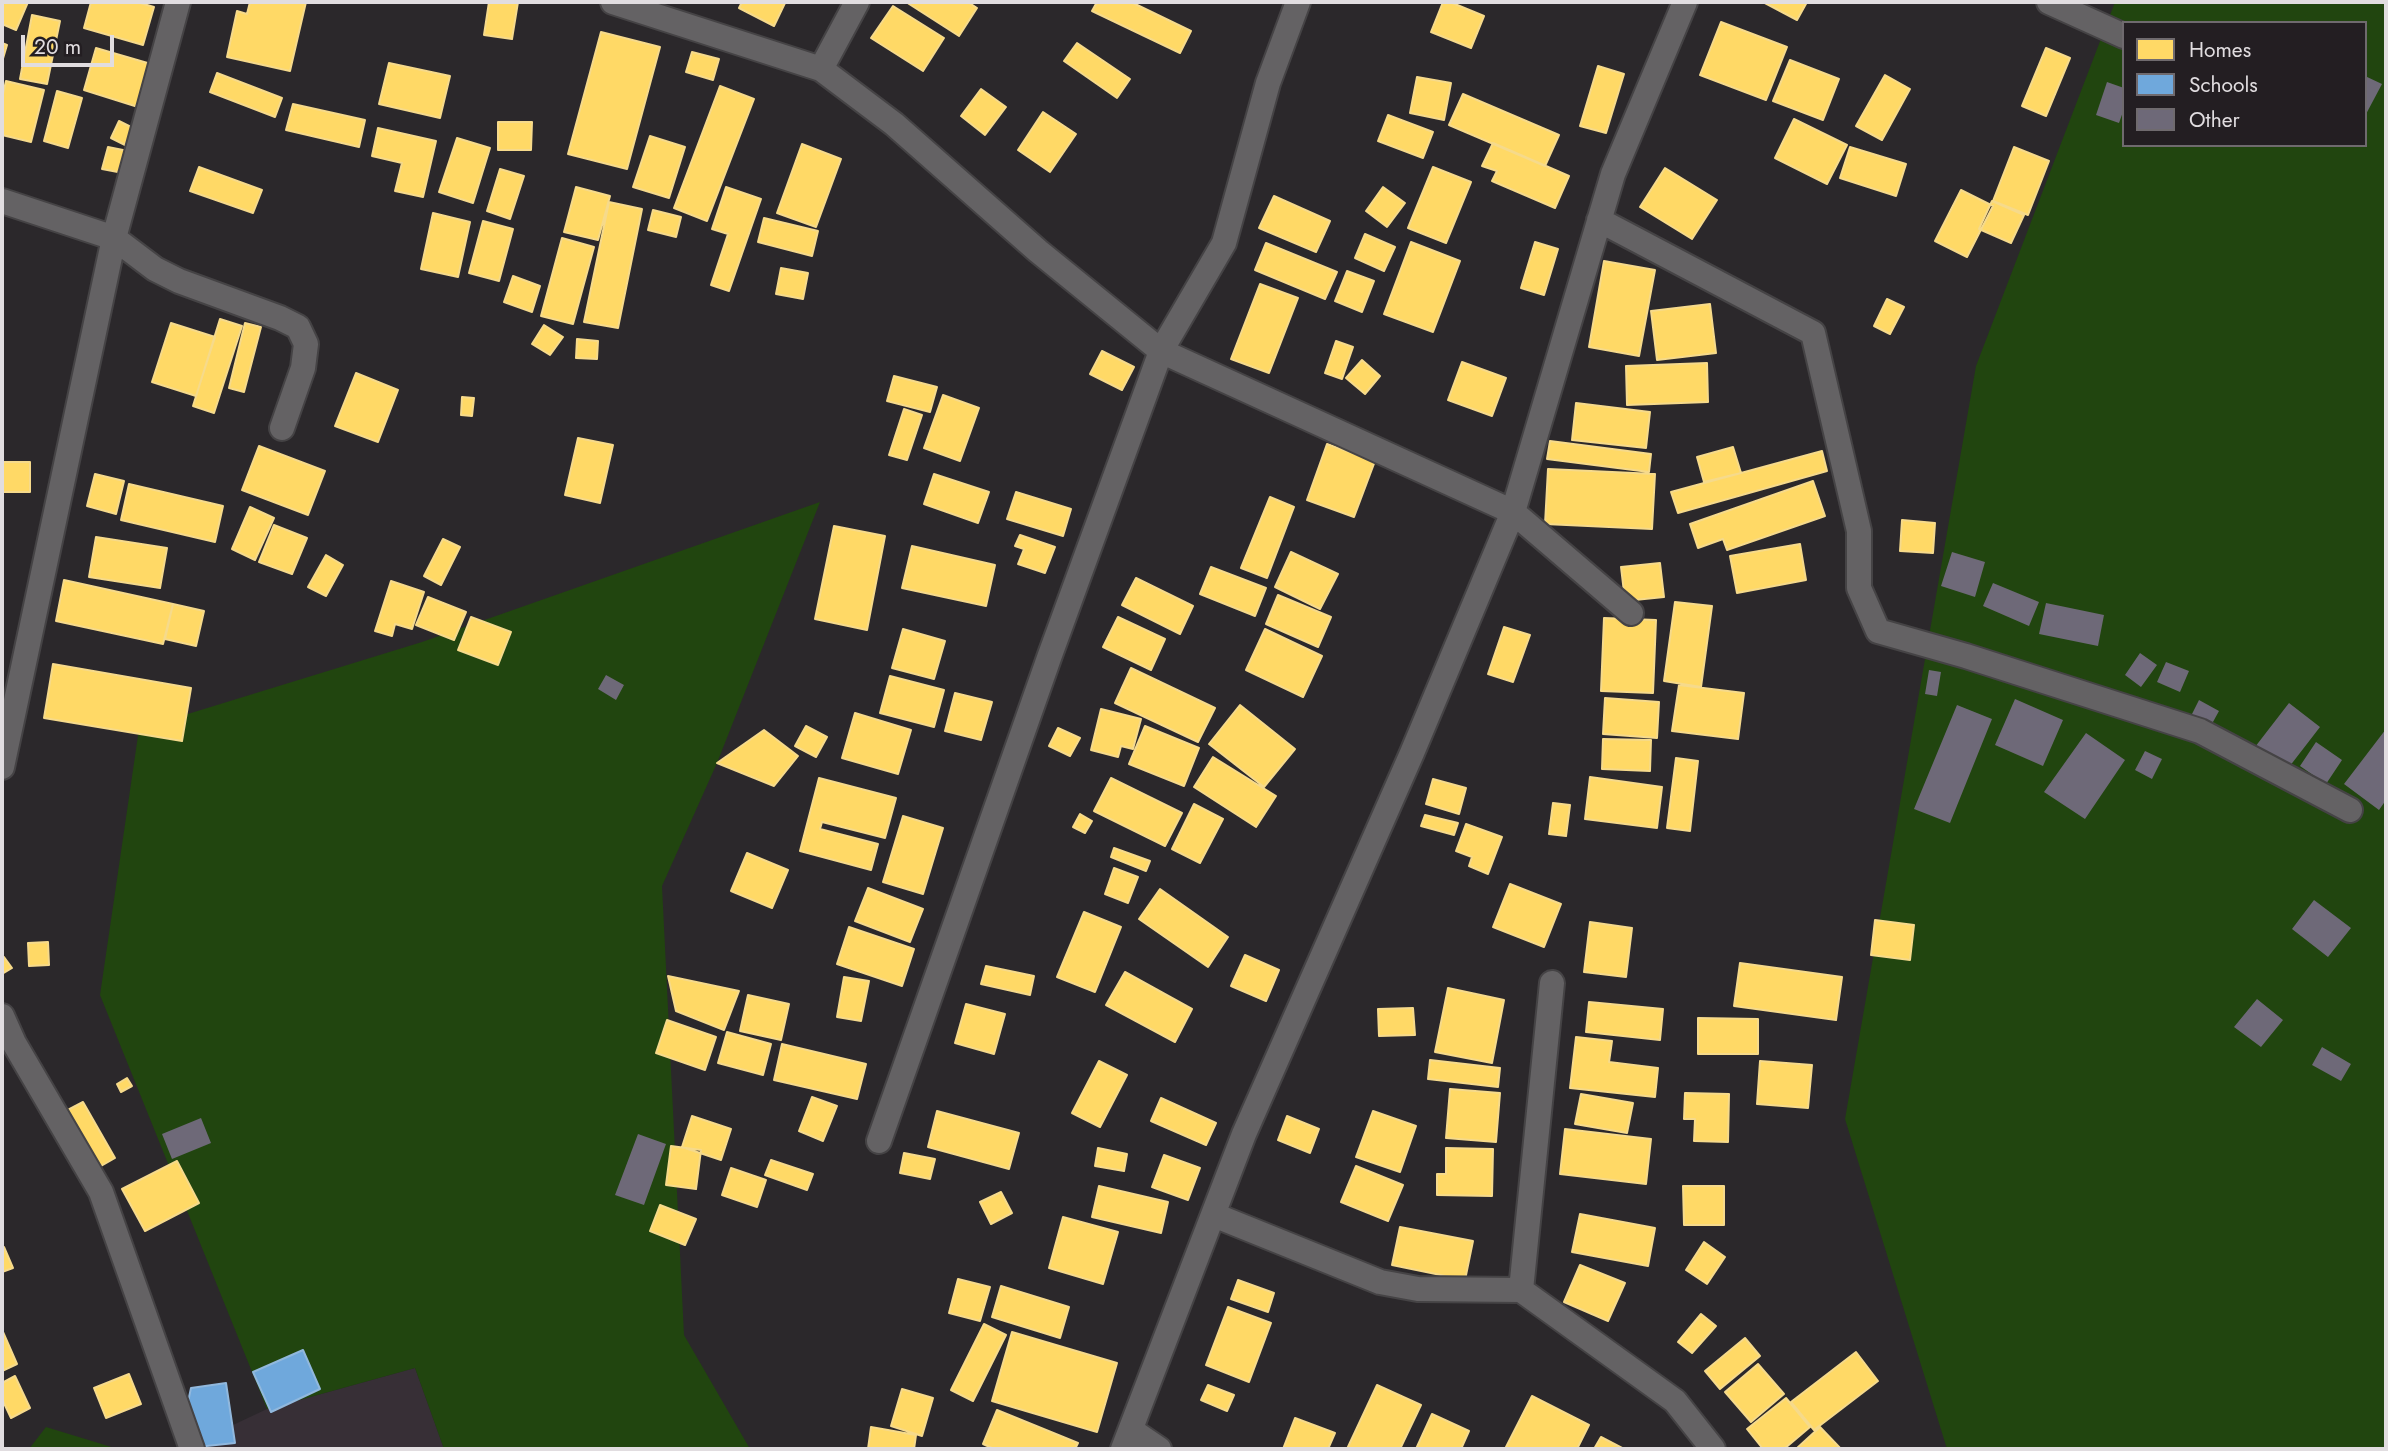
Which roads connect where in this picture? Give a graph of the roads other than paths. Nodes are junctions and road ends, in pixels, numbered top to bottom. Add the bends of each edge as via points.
1 (178, 2) edge
2 (613, 2) edge
3 (857, 2) edge
4 (1298, 2) edge
5 (1685, 2) edge
6 (2049, 2) edge
7 (2122, 35) edge
8 (821, 69) junction
9 (2, 201) edge
10 (1599, 220) junction
11 (114, 238) junction
12 (1161, 351) junction
13 (282, 428) dead end
14 (1513, 512) junction
15 (1631, 613) dead end
16 (2, 767) edge
17 (2350, 810) dead end
18 (1552, 983) dead end
19 (2, 1016) edge
20 (879, 1141) dead end
21 (1214, 1214) junction
22 (1521, 1290) junction
23 (1127, 1440) edge
24 (192, 1449) edge
25 (1160, 1449) edge
26 (1713, 1449) edge

1 - 11 street
2 - 8 street
3 - 8 street
4 - 12 street via 1268,83 1224,243
5 - 10 street via 1613,174
6 - 7 street
8 - 12 street via 894,124
9 - 11 street
10 - 14 street
10 - 17 street via 1813,333 1860,531 1860,588 1878,631 2200,731
11 - 13 street via 167,275 298,327 306,344 303,368
11 - 16 street
12 - 14 street
12 - 20 street
14 - 15 street
14 - 21 street via 1244,1134
18 - 22 street
19 - 24 street via 102,1192
21 - 22 street via 1380,1282 1418,1289
21 - 23 street
22 - 26 street via 1675,1401
23 - 25 street

